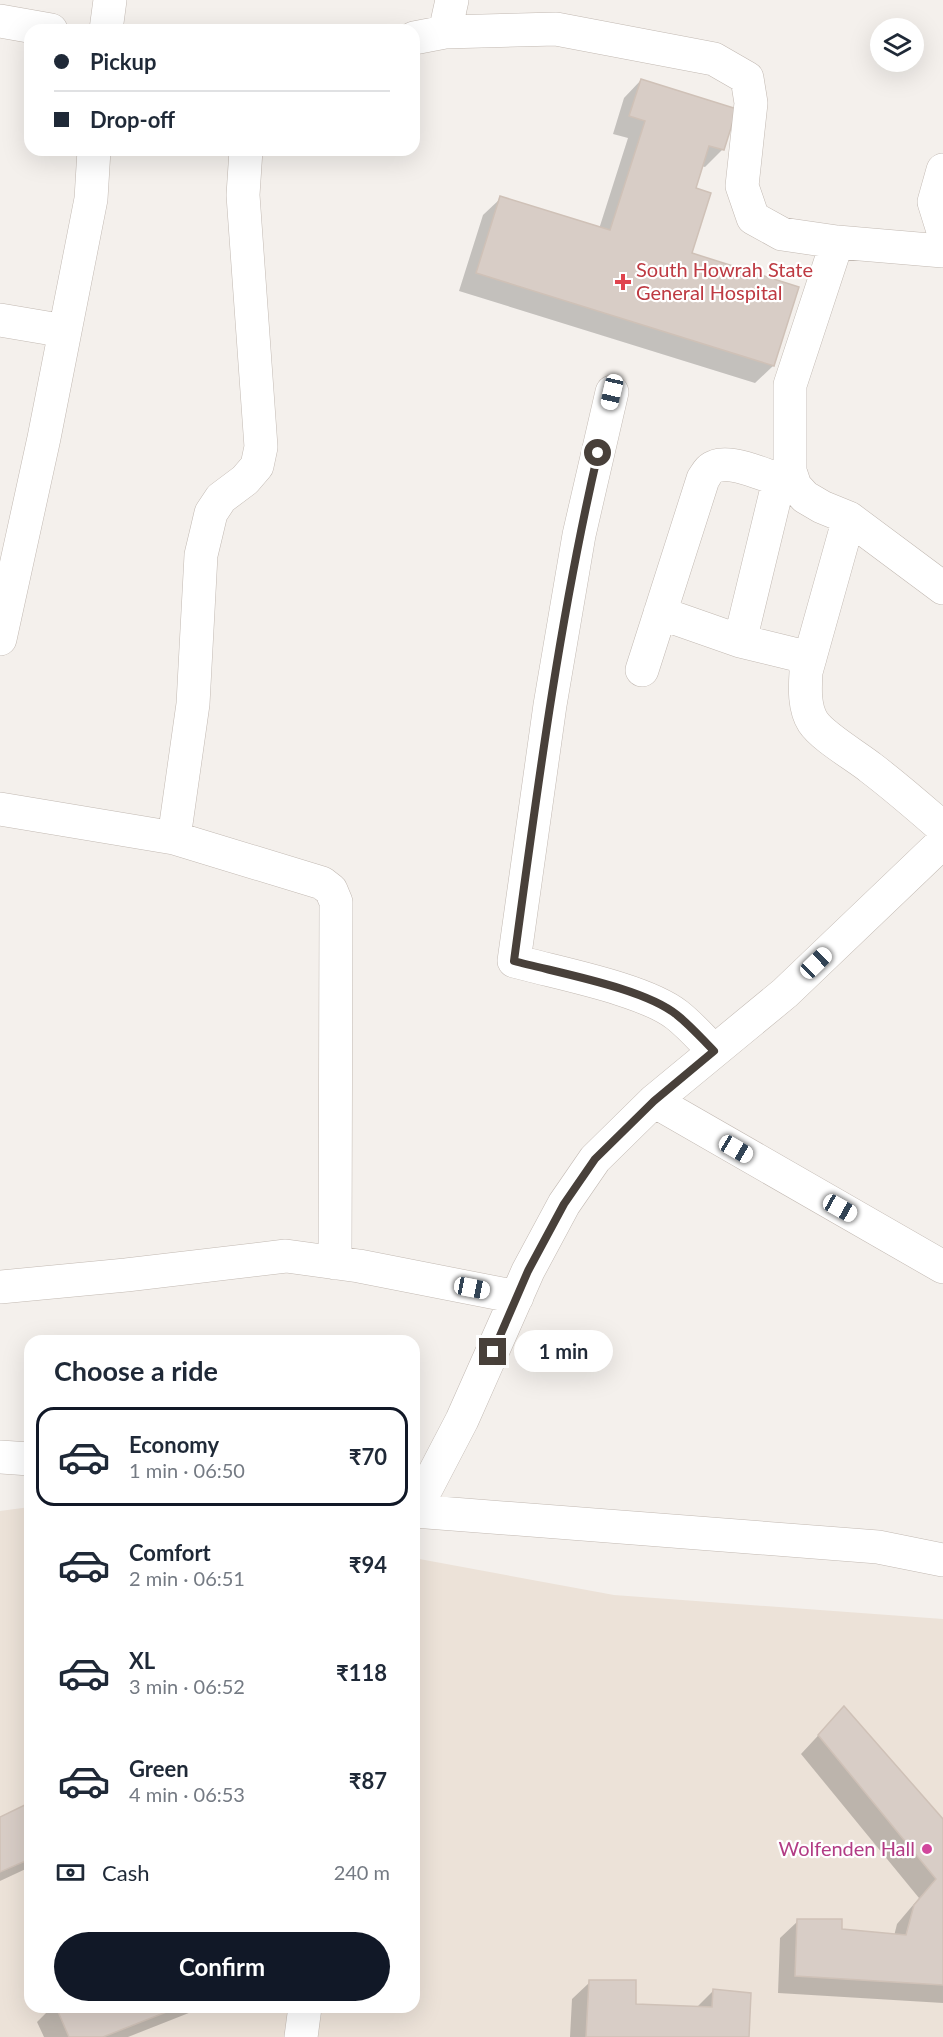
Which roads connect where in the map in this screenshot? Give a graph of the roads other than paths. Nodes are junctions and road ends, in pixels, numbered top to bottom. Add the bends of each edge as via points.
1 (110, 0) edge
2 (452, 0) edge
3 (0, 21) edge
4 (107, 24) edge
5 (24, 25) edge
6 (430, 35) edge
7 (96, 156) edge
8 (246, 156) edge
9 (943, 170) edge
10 (943, 231) edge
11 (837, 242) junction
12 (943, 251) edge
13 (0, 320) edge
14 (65, 331) junction
15 (612, 392) dead end
16 (787, 483) junction
17 (849, 518) junction
18 (11, 541) edge
19 (943, 588) edge
20 (660, 613) junction
21 (0, 639) edge
22 (740, 641) junction
23 (810, 658) junction
24 (642, 670) dead end
25 (0, 809) edge
26 (943, 828) edge
27 (174, 838) junction
28 (943, 842) edge
29 (714, 1051) junction
30 (654, 1101) junction
31 (335, 1263) junction
32 (943, 1267) edge
33 (0, 1287) edge
34 (517, 1297) junction
35 (0, 1457) edge
36 (24, 1459) edge
37 (420, 1500) edge
38 (420, 1511) edge
39 (943, 1560) edge
40 (304, 2013) edge
41 (301, 2037) edge

1 - 4 street
2 - 6 street
3 - 5 street
6 - 11 street via 556,29 714,59 747,78 751,103 742,186 753,218 782,234
7 - 14 street
8 - 27 street via 243,195 261,447 257,466 221,498 211,513 201,555 193,704
9 - 10 street via 934,202
11 - 12 street
11 - 16 street via 790,385
13 - 14 street
14 - 18 street
15 - 29 street via 567,603 514,961 646,998 676,1014
16 - 17 street via 822,507
16 - 20 street via 730,465 717,465 708,471
16 - 22 street
17 - 19 street
17 - 23 street
18 - 21 street
20 - 22 street
20 - 24 street
22 - 23 street
23 - 26 street via 805,692 813,722
25 - 27 street
27 - 31 street via 322,883 332,890 336,902
28 - 29 street via 785,993
29 - 30 street
30 - 32 street
30 - 34 street via 595,1159 564,1204
31 - 33 street via 286,1256
31 - 34 street
34 - 37 street via 462,1420
35 - 36 street
38 - 39 street via 879,1547
40 - 41 street

